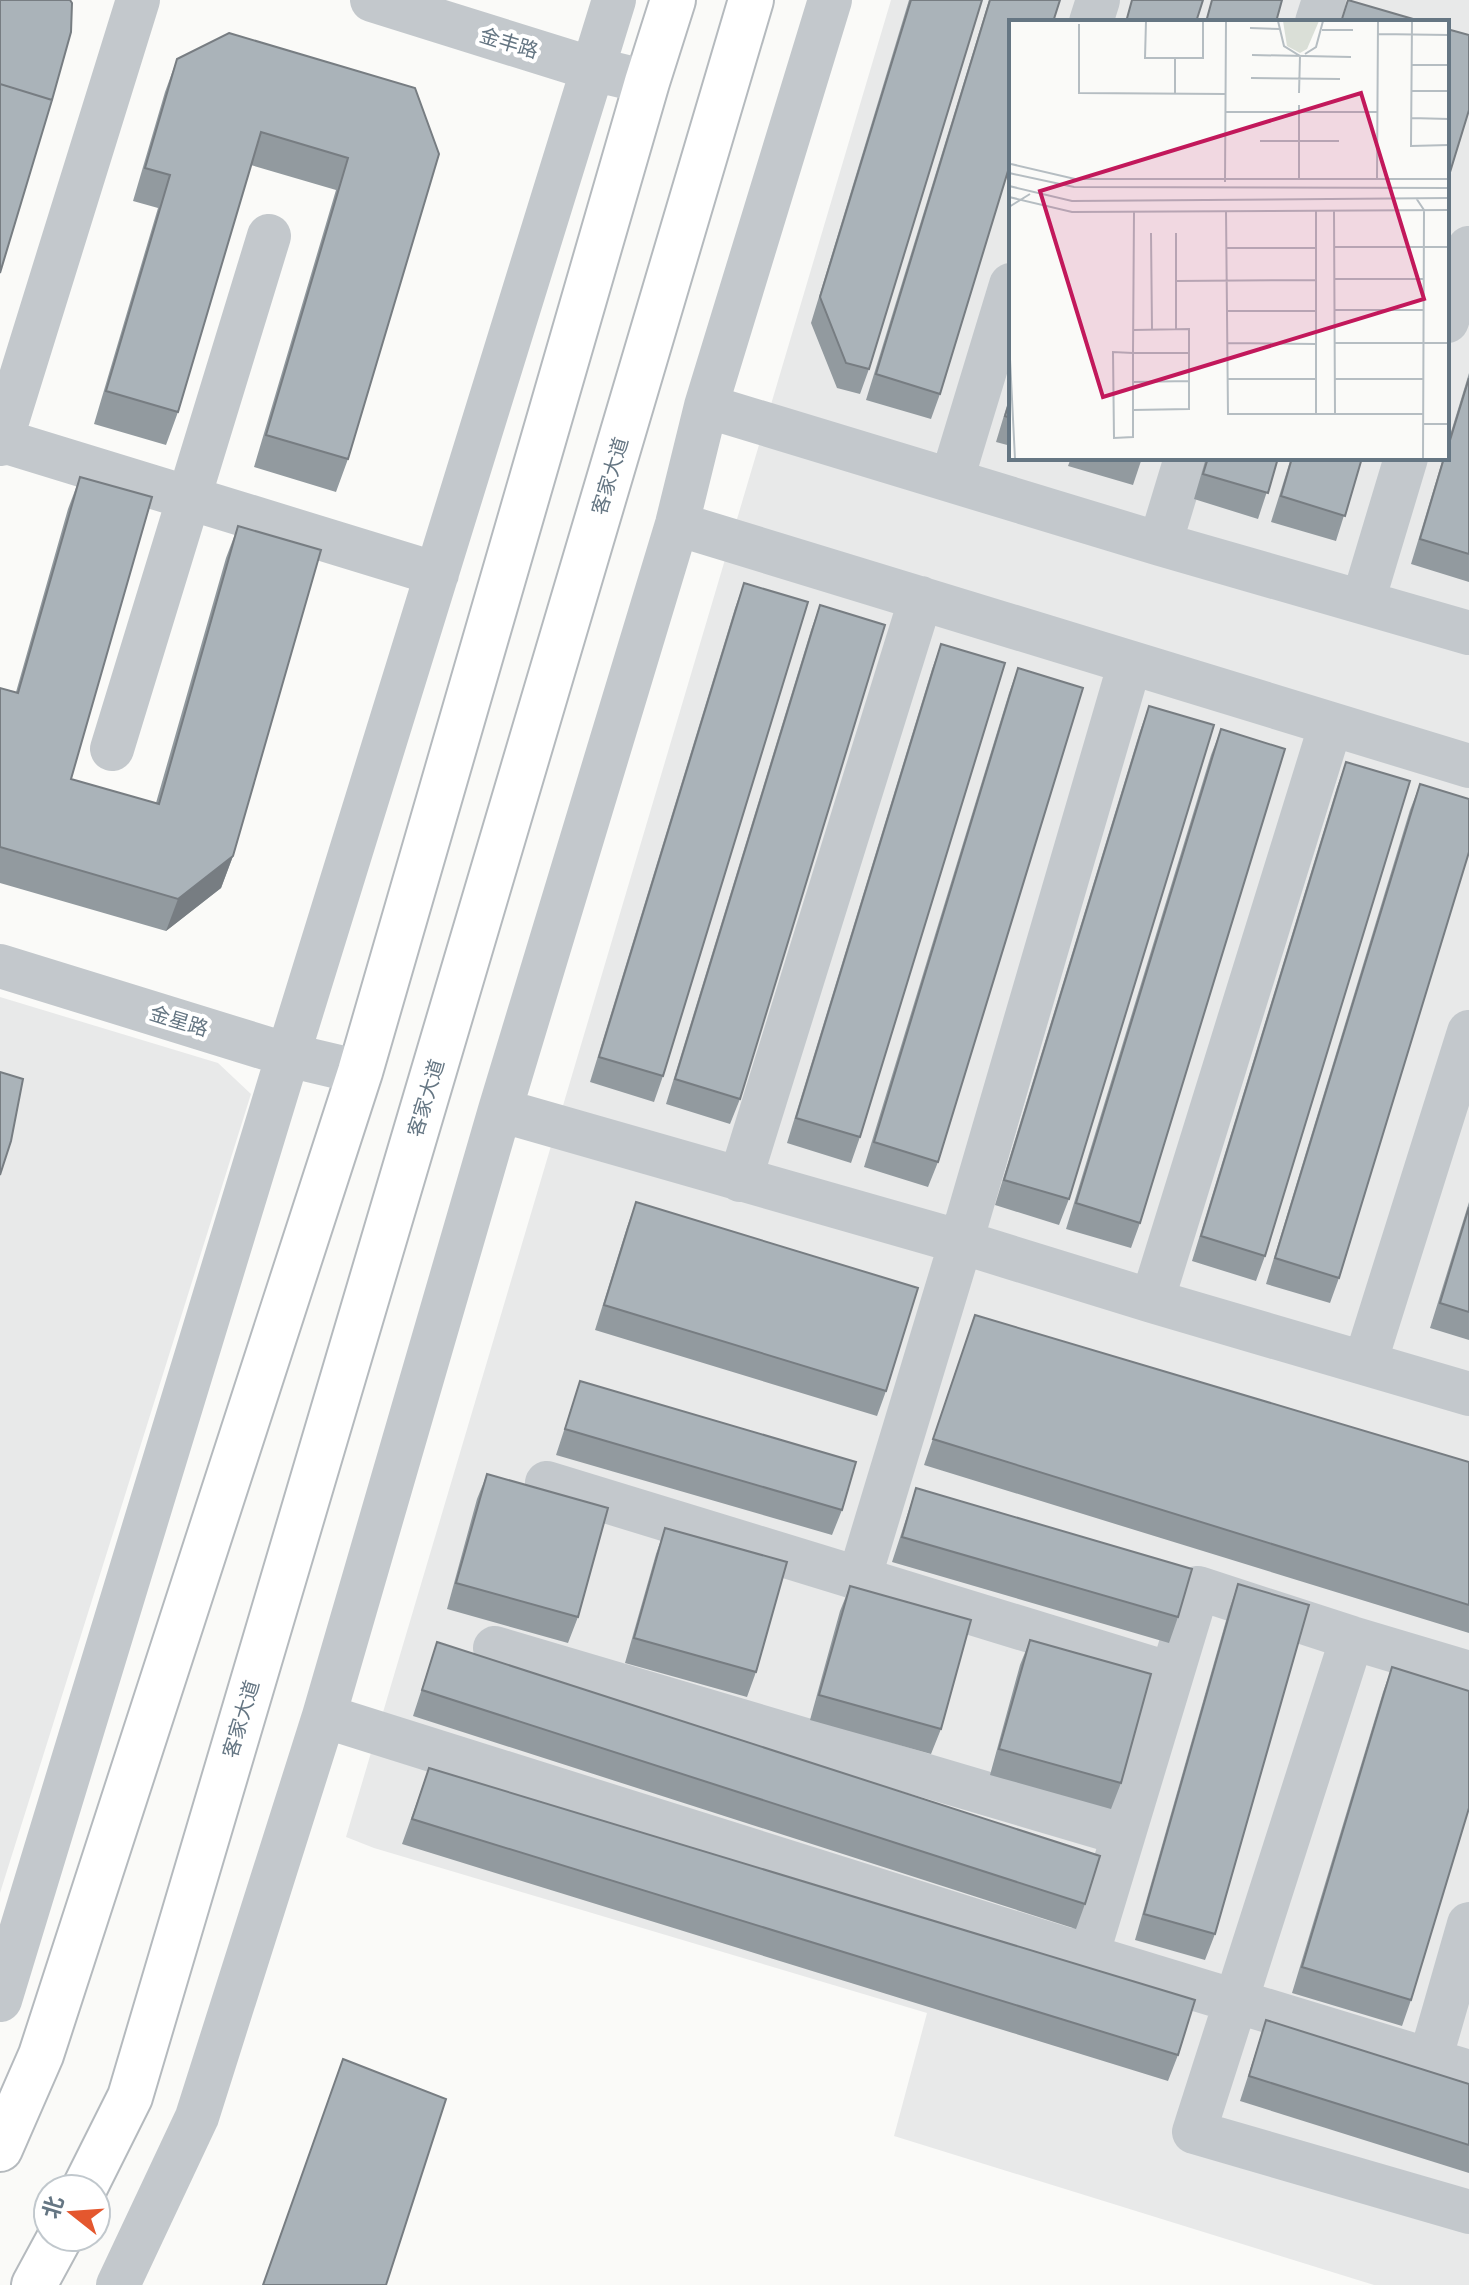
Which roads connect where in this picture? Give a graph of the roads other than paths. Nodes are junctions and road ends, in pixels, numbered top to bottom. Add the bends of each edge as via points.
1 (138, 0) edge
2 (372, 0) edge
3 (614, 0) edge
4 (673, 0) edge
5 (751, 0) edge
6 (830, 0) edge
7 (1098, 0) edge
8 (1324, 0) edge
9 (1092, 20) edge
10 (1318, 20) edge
11 (593, 69) junction
12 (647, 82) junction
13 (269, 236) dead end
14 (1469, 248) edge
15 (1009, 292) edge
16 (1449, 314) edge
17 (706, 406) junction
18 (0, 442) edge
19 (1185, 460) edge
20 (1405, 460) edge
21 (952, 479) junction
22 (189, 498) junction
23 (677, 524) junction
24 (1160, 544) junction
25 (437, 574) junction
26 (921, 598) junction
27 (1363, 601) junction
28 (1469, 633) edge
29 (1130, 663) junction
30 (1331, 724) junction
31 (112, 749) dead end
32 (1469, 766) edge
33 (0, 966) edge
34 (1469, 1032) edge
35 (288, 1055) junction
36 (360, 1072) junction
37 (500, 1110) junction
38 (740, 1180) junction
39 (961, 1242) junction
40 (1152, 1301) junction
41 (1365, 1363) junction
42 (1469, 1394) edge
43 (547, 1483) dead end
44 (859, 1579) junction
45 (1352, 1638) junction
46 (495, 1648) dead end
47 (1469, 1673) edge
48 (1171, 1674) junction
49 (324, 1716) junction
50 (1123, 1834) junction
51 (1469, 1924) edge
52 (1087, 1956) junction
53 (0, 2000) edge
54 (1237, 2003) junction
55 (1449, 2066) edge
56 (0, 2149) edge
57 (92, 2173) edge
58 (1469, 2212) edge
59 (51, 2253) edge
60 (34, 2285) edge
61 (118, 2285) edge

1 - 18 street
2 - 11 street, 金丰路
3 - 11 street
4 - 12 main road
5 - 57 main road, 客家大道 via 130,2097
6 - 17 street
7 - 9 street
8 - 10 street
11 - 12 street, 金丰路
11 - 25 street
12 - 36 main road
13 - 22 street
14 - 16 street
15 - 21 street
17 - 21 street
17 - 23 street
18 - 22 street
19 - 24 street
20 - 27 street
21 - 24 street
22 - 25 street
22 - 31 street
23 - 26 street
23 - 37 street
24 - 27 street
25 - 35 street
26 - 29 street
26 - 38 street
27 - 28 street
29 - 30 street
29 - 39 street
30 - 32 street
30 - 40 street
33 - 35 street, 金星路
34 - 41 street
35 - 36 street, 金星路
35 - 53 street
36 - 56 main road via 41,2055
37 - 38 street
37 - 49 street
38 - 39 street
39 - 40 street
39 - 44 street
40 - 41 street
41 - 42 street
43 - 44 street
44 - 48 street
45 - 47 street
45 - 48 street via 1198,1588
45 - 54 street
46 - 50 street
48 - 50 street
49 - 52 street
49 - 61 street via 197,2117
50 - 52 street
51 - 55 street
52 - 54 street
54 - 55 street
54 - 58 street via 1194,2132
59 - 60 main road

